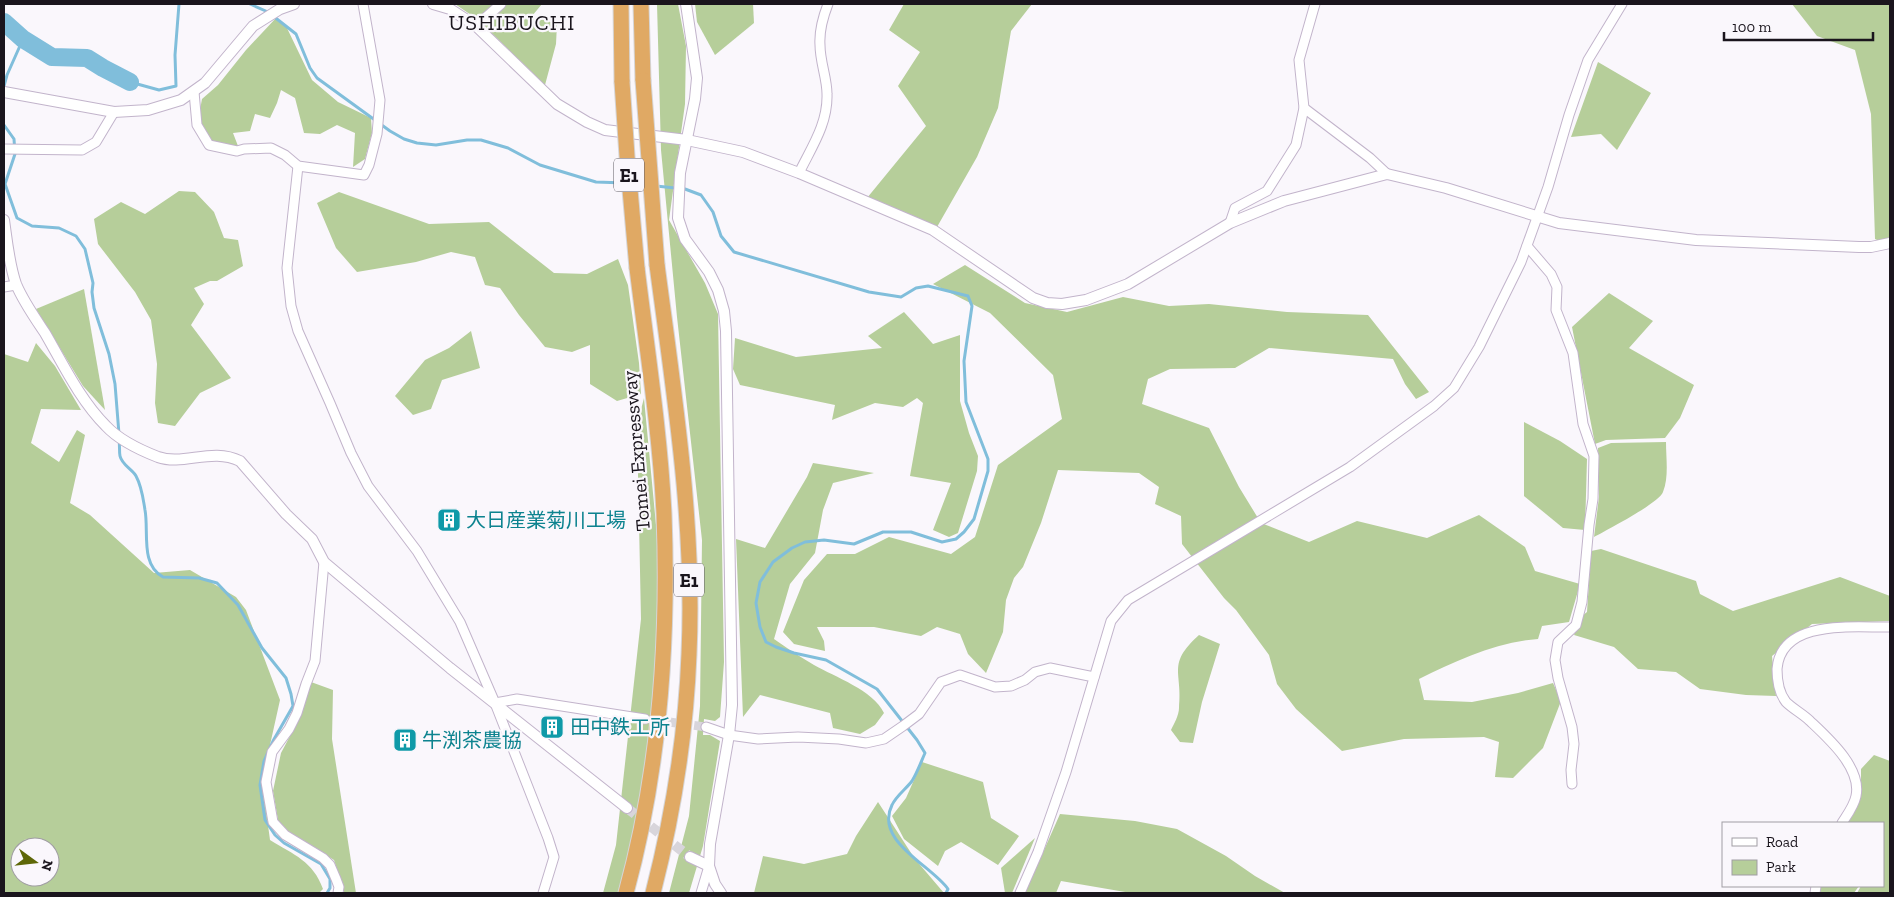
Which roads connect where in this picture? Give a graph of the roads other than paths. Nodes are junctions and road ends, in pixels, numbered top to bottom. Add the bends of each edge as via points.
1 (294, 4) edge
2 (363, 4) edge
3 (433, 4) edge
4 (501, 4) edge
5 (621, 4) edge
6 (641, 4) edge
7 (686, 4) edge
8 (828, 4) edge
9 (1316, 4) edge
10 (1622, 4) edge
11 (476, 26) junction
12 (4, 92) edge
13 (194, 92) junction
14 (1304, 108) junction
15 (114, 112) junction
16 (686, 140) junction
17 (4, 149) edge
18 (298, 166) junction
19 (799, 173) junction
20 (1387, 174) junction
21 (1538, 217) junction
22 (4, 220) edge
23 (1230, 223) junction
24 (1527, 246) junction
25 (1887, 246) edge
26 (16, 285) junction
27 (4, 286) edge
28 (324, 562) junction
29 (1890, 627) edge
30 (1094, 676) junction
31 (495, 703) junction
32 (645, 719) tunnel mouth
33 (706, 727) tunnel mouth
34 (729, 734) junction
35 (1572, 784) dead end
36 (627, 808) tunnel mouth
37 (1843, 822) edge
38 (690, 857) tunnel mouth
39 (709, 866) junction
40 (338, 893) edge
41 (543, 893) edge
42 (626, 893) edge
43 (653, 893) edge
44 (701, 893) edge
45 (721, 893) edge
46 (1020, 893) edge

1 - 13 street via 253,26 206,83
2 - 18 street via 380,100 377,134 369,165 364,175
3 - 11 street via 450,9
4 - 11 street
5 - 42 highway, Tomei Expressway / E1, bridge via 627,156 664,512 666,594 658,734 648,802
6 - 43 highway, Tomei Expressway / E1, bridge via 643,80 657,265 681,441 690,652 681,749
7 - 16 street via 697,78
8 - 19 street via 821,24 820,45 827,94 825,112 817,140
9 - 14 street via 1299,60
10 - 21 street via 1588,60
11 - 16 street via 557,104 573,115 605,130
12 - 15 street
13 - 15 street via 181,100 148,110
13 - 18 street via 197,125 208,145 237,151 271,148
14 - 20 street
14 - 23 street via 1296,145 1267,191 1235,208
15 - 17 street via 96,142 82,150
16 - 19 street via 743,152
16 - 34 street via 678,218 685,239 718,290 726,332 733,668
18 - 31 street via 287,268 291,306 298,331 368,486 417,551 460,622
19 - 23 street via 933,230 1033,298 1047,303 1086,300 1128,284
20 - 21 street via 1446,188
20 - 23 street via 1284,201
21 - 24 street
21 - 25 street via 1559,223 1696,240
22 - 26 street
24 - 30 street via 1479,347 1454,388 1350,467 1128,600 1111,621
24 - 35 street via 1557,286 1556,310 1573,353 1583,424 1594,456 1593,499 1582,602 1576,625 1558,642 1555,660 1572,727
26 - 27 street
26 - 28 street via 80,391 106,427 127,443 159,457 215,455 231,456 240,461 312,539
28 - 31 street
28 - 40 street via 315,661 297,713 272,752 266,782 273,822 285,835 323,858 336,879
29 - 37 street via 1808,631 1782,653 1778,665 1779,687 1786,701 1836,747 1854,774 1856,797
30 - 34 street via 1050,668 1035,672 1011,686 995,687 960,675 941,682 919,714 911,720 884,739 866,743 798,737 758,739
30 - 46 street via 1054,807
31 - 32 street via 517,699
31 - 36 street
31 - 41 street via 554,858
33 - 34 street
34 - 39 street
38 - 39 street
39 - 44 street
39 - 45 street

